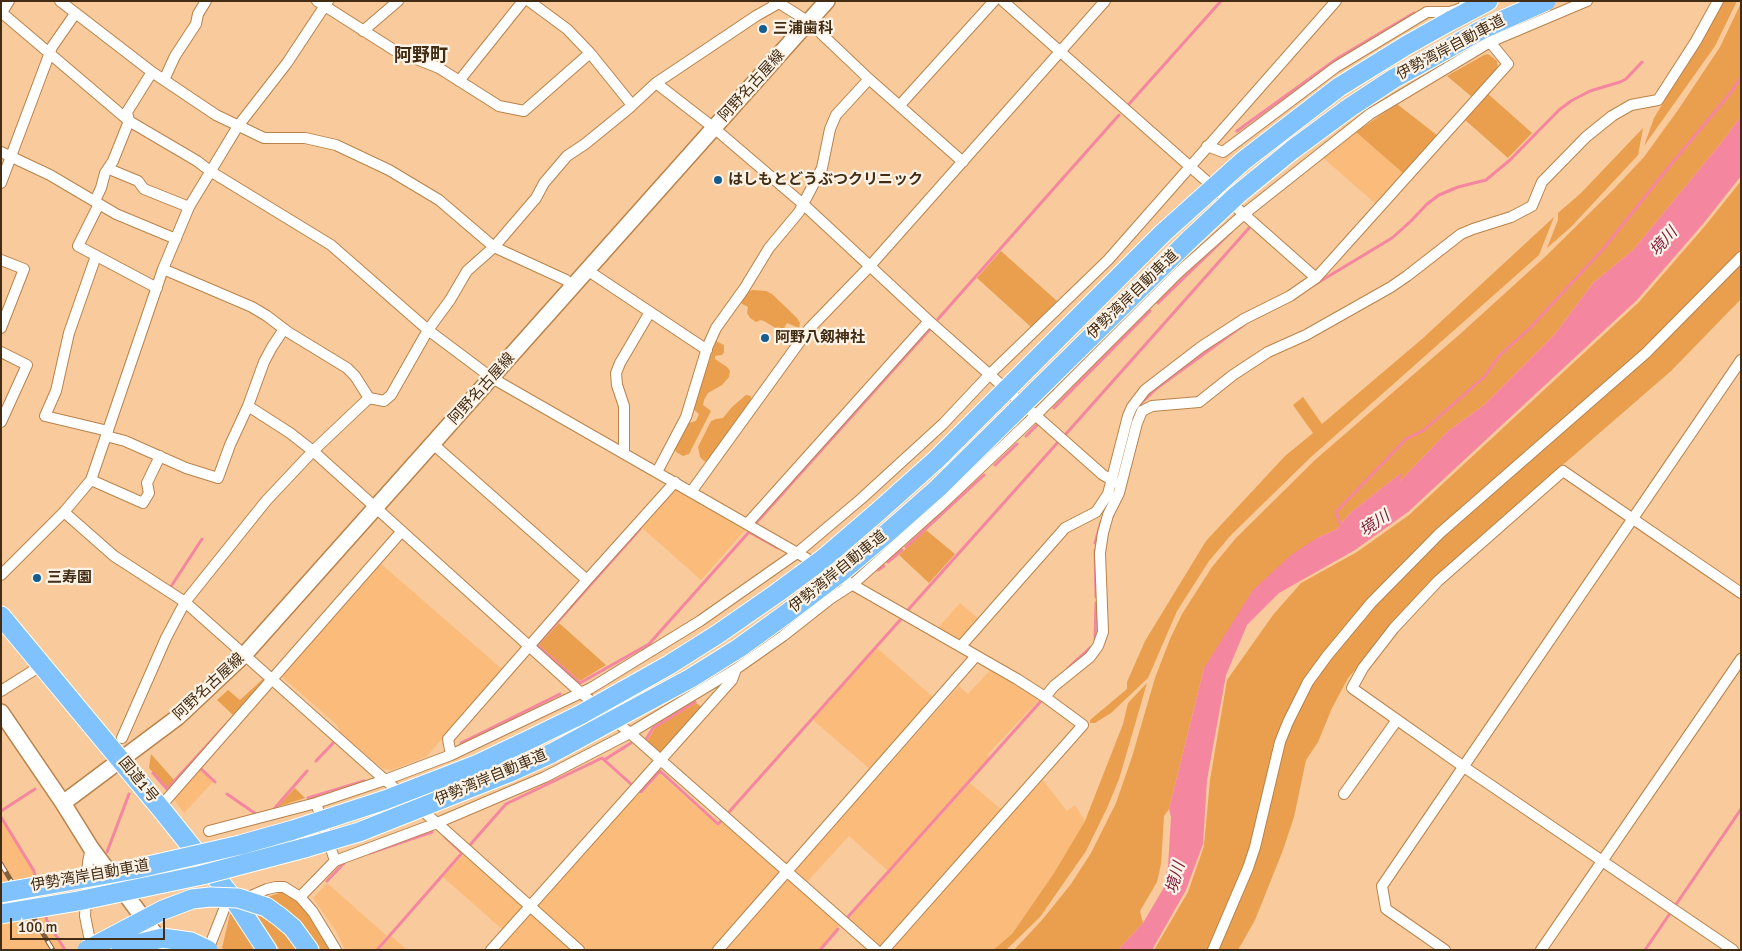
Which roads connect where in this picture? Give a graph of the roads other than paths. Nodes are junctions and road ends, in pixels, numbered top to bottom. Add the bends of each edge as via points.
1 (9, 1) edge
2 (60, 1) edge
3 (206, 1) edge
4 (398, 1) edge
5 (522, 1) edge
6 (529, 1) edge
7 (827, 1) edge
8 (994, 1) edge
9 (1003, 1) edge
10 (1105, 1) edge
11 (1336, 1) edge
12 (1466, 1) edge
13 (1488, 1) edge
14 (1546, 1) edge
15 (1587, 1) edge
16 (1718, 1) edge
17 (323, 2) edge
18 (774, 2) edge
19 (73, 8) edge
20 (2, 13) edge
21 (809, 22) junction
22 (363, 31) junction
23 (1490, 42) junction
24 (50, 53) junction
25 (1060, 53) junction
26 (590, 54) junction
27 (152, 72) junction
28 (869, 79) junction
29 (164, 80) junction
30 (459, 81) junction
31 (656, 83) junction
32 (900, 105) junction
33 (632, 106) junction
34 (129, 121) junction
35 (238, 126) junction
36 (714, 128) junction
37 (1207, 146) junction
38 (6, 155) edge
39 (964, 162) junction
40 (1190, 167) junction
41 (109, 169) junction
42 (210, 171) junction
43 (1, 183) edge
44 (97, 202) junction
45 (803, 204) junction
46 (190, 207) junction
47 (1244, 214) junction
48 (176, 239) junction
49 (494, 247) junction
50 (96, 256) junction
51 (1741, 258) edge
52 (1, 260) edge
53 (870, 266) junction
54 (164, 269) junction
55 (586, 270) junction
56 (1316, 278) junction
57 (572, 286) junction
58 (157, 288) junction
59 (650, 312) junction
60 (929, 320) junction
61 (1, 328) edge
62 (284, 329) junction
63 (428, 330) junction
64 (707, 350) junction
65 (1, 352) edge
66 (1741, 360) edge
67 (990, 374) junction
68 (492, 378) junction
69 (369, 398) junction
70 (248, 406) junction
71 (1036, 415) junction
72 (1, 422) edge
73 (107, 433) junction
74 (432, 444) junction
75 (313, 451) junction
76 (624, 453) junction
77 (160, 456) junction
78 (657, 472) junction
79 (91, 480) junction
80 (675, 482) junction
81 (1116, 483) junction
82 (692, 492) junction
83 (376, 508) junction
84 (64, 512) junction
85 (1633, 519) junction
86 (747, 524) junction
87 (402, 532) junction
88 (798, 553) junction
89 (1, 575) edge
90 (587, 580) junction
91 (853, 584) junction
92 (1741, 592) edge
93 (184, 602) junction
94 (1, 616) edge
95 (530, 646) junction
96 (961, 646) junction
97 (244, 654) junction
98 (976, 656) junction
99 (1741, 659) edge
100 (42, 665) junction
101 (736, 669) junction
102 (273, 679) junction
103 (1, 691) edge
104 (581, 692) junction
105 (1045, 697) junction
106 (1, 712) edge
107 (1397, 720) junction
108 (630, 733) junction
109 (122, 738) dead end
110 (451, 755) junction
111 (122, 760) junction
112 (660, 761) junction
113 (1464, 767) junction
114 (385, 780) junction
115 (1344, 794) dead end
116 (63, 803) junction
117 (316, 803) junction
118 (160, 807) junction
119 (437, 823) junction
120 (210, 831) dead end
121 (92, 848) junction
122 (335, 860) junction
123 (1603, 862) junction
124 (787, 873) junction
125 (1, 892) edge
126 (300, 897) junction
127 (235, 901) junction
128 (530, 906) junction
129 (1, 914) edge
130 (160, 949) edge
131 (87, 950) edge
132 (98, 950) edge
133 (121, 950) edge
134 (208, 950) edge
135 (267, 950) edge
136 (309, 950) edge
137 (336, 950) edge
138 (491, 950) edge
139 (579, 950) edge
140 (718, 950) edge
141 (876, 950) edge
142 (884, 950) edge
143 (1213, 950) edge
144 (1446, 950) edge
145 (1541, 950) edge
146 (1733, 950) edge

1 - 20 street
2 - 19 street
3 - 29 street
4 - 22 street
5 - 30 street
6 - 26 street via 558,21
7 - 21 main road, 阿野名古屋線
8 - 32 street
9 - 25 street
10 - 25 street
11 - 37 street
12 - 37 street via 1462,8 1450,12 1427,12 1336,67 1223,152
13 - 125 highway, 伊勢湾岸自動車道, bridge via 1339,87 1242,161 888,504 800,576 669,665 536,738 385,800 240,845 135,869
14 - 129 highway, 伊勢湾岸自動車道, bridge via 1483,29 1401,74 1292,150 1187,242 938,488 886,534 786,614 691,678 552,753 359,832 256,862 167,883
15 - 23 street
16 - 81 street via 1658,100 1631,105 1586,137 1542,182 1532,206 1512,217 1461,234 1408,276 1306,335 1268,352 1199,402 1152,406 1142,411
17 - 22 street
17 - 35 street via 287,63
18 - 21 street
18 - 31 street
19 - 24 street
19 - 27 street
20 - 24 street
21 - 28 street
21 - 36 main road, 阿野名古屋線
22 - 30 street via 394,50 439,68
23 - 47 street via 1370,114
23 - 56 street via 1508,64
24 - 34 street
24 - 38 street
25 - 39 street
25 - 40 street
26 - 30 street via 524,112 499,106
26 - 33 street
27 - 29 street
27 - 34 street via 127,112
28 - 32 street
28 - 45 street via 836,115 822,168
29 - 35 street
31 - 33 street
31 - 36 street
32 - 39 street
33 - 49 street via 567,156
34 - 41 street
34 - 42 street
35 - 42 street
35 - 49 street via 264,138 305,138 336,145 389,170 439,200
36 - 45 street
36 - 55 main road, 阿野名古屋線
37 - 40 street
38 - 43 street
38 - 44 street
39 - 53 street
40 - 47 street
40 - 67 street via 1108,260
41 - 44 street
41 - 46 street via 138,181 144,189
42 - 46 street
42 - 63 street via 331,244
44 - 48 street via 116,214
44 - 50 street via 78,246
45 - 53 street
45 - 64 street via 768,248 716,328
46 - 48 street
47 - 56 street
47 - 71 street via 1179,272
48 - 54 street
49 - 57 street via 566,280
49 - 63 street via 467,272
50 - 58 street
50 - 73 street via 69,333 56,391 45,416
51 - 143 street via 1646,353 1440,532 1371,603 1313,675 1293,709 1280,742 1255,847
52 - 61 street via 24,269
53 - 60 street
53 - 82 street via 809,329
54 - 58 street
54 - 62 street via 252,307
55 - 57 main road, 阿野名古屋線
55 - 59 street
56 - 81 street via 1201,347 1145,390 1128,416
57 - 68 main road, 阿野名古屋線
58 - 73 street
59 - 64 street
59 - 76 street via 616,373 624,406
60 - 67 street
60 - 86 street
62 - 69 street via 347,368
62 - 70 street via 264,362
63 - 68 street
63 - 69 street via 391,395 384,401
64 - 78 street via 686,417
65 - 72 street via 27,365
66 - 85 street
67 - 71 street
67 - 88 street via 943,424
68 - 74 main road, 阿野名古屋線
68 - 76 street
69 - 75 street
70 - 75 street
70 - 77 street via 218,478
71 - 81 street via 1102,475
71 - 91 street
73 - 77 street
73 - 79 street
74 - 83 main road, 阿野名古屋線
74 - 90 street
75 - 83 street
75 - 93 street via 266,502
76 - 78 street
77 - 79 street via 147,483 149,493 143,503
78 - 80 street
79 - 84 street
80 - 82 street
80 - 90 street
81 - 96 street via 1096,512 1064,528
81 - 105 street via 1120,493 1108,515 1100,553 1103,632 1090,657
82 - 86 street
83 - 87 street
83 - 97 main road, 阿野名古屋線
84 - 89 street
84 - 93 street via 114,556
85 - 92 street
85 - 107 street via 1564,471 1438,581 1362,668 1352,688
85 - 113 street
86 - 88 street
87 - 95 street
87 - 102 street
88 - 91 street
88 - 104 street via 700,621
90 - 95 street
91 - 96 street
91 - 101 street
93 - 97 street
93 - 109 street
94 - 100 highway, 国道1号
95 - 104 street
95 - 110 street via 448,739
96 - 98 street
97 - 102 street
97 - 111 main road, 阿野名古屋線 via 178,717
98 - 105 street
98 - 124 street
99 - 123 street
100 - 103 street
100 - 111 highway, 国道1号
101 - 108 street
101 - 112 street via 732,680
102 - 114 street
102 - 118 street
104 - 108 street
104 - 110 street
105 - 142 street via 1083,725
106 - 116 main road
107 - 113 street
107 - 115 street
108 - 112 street
108 - 119 street via 546,777
110 - 114 street
111 - 116 main road, 阿野名古屋線
111 - 118 highway, 国道1号
112 - 124 street
112 - 128 street
113 - 123 street
113 - 144 street via 1382,886 1386,910
114 - 117 street
114 - 119 street
116 - 121 main road
117 - 120 street
117 - 122 street
118 - 127 highway, 国道1号
119 - 122 street
119 - 128 street
121 - 130 main road
121 - 132 street via 88,862 85,916 89,936
122 - 126 street
123 - 145 street
123 - 146 street
124 - 140 street
124 - 141 street
126 - 127 street via 284,887 276,887
126 - 137 street
127 - 134 street via 225,906
127 - 135 highway, 国道1号
128 - 138 street
128 - 139 street
131 - 136 highway, bridge via 163,910 192,899 210,897 238,898 266,907 293,928
133 - 134 highway, bridge via 162,938 191,942

